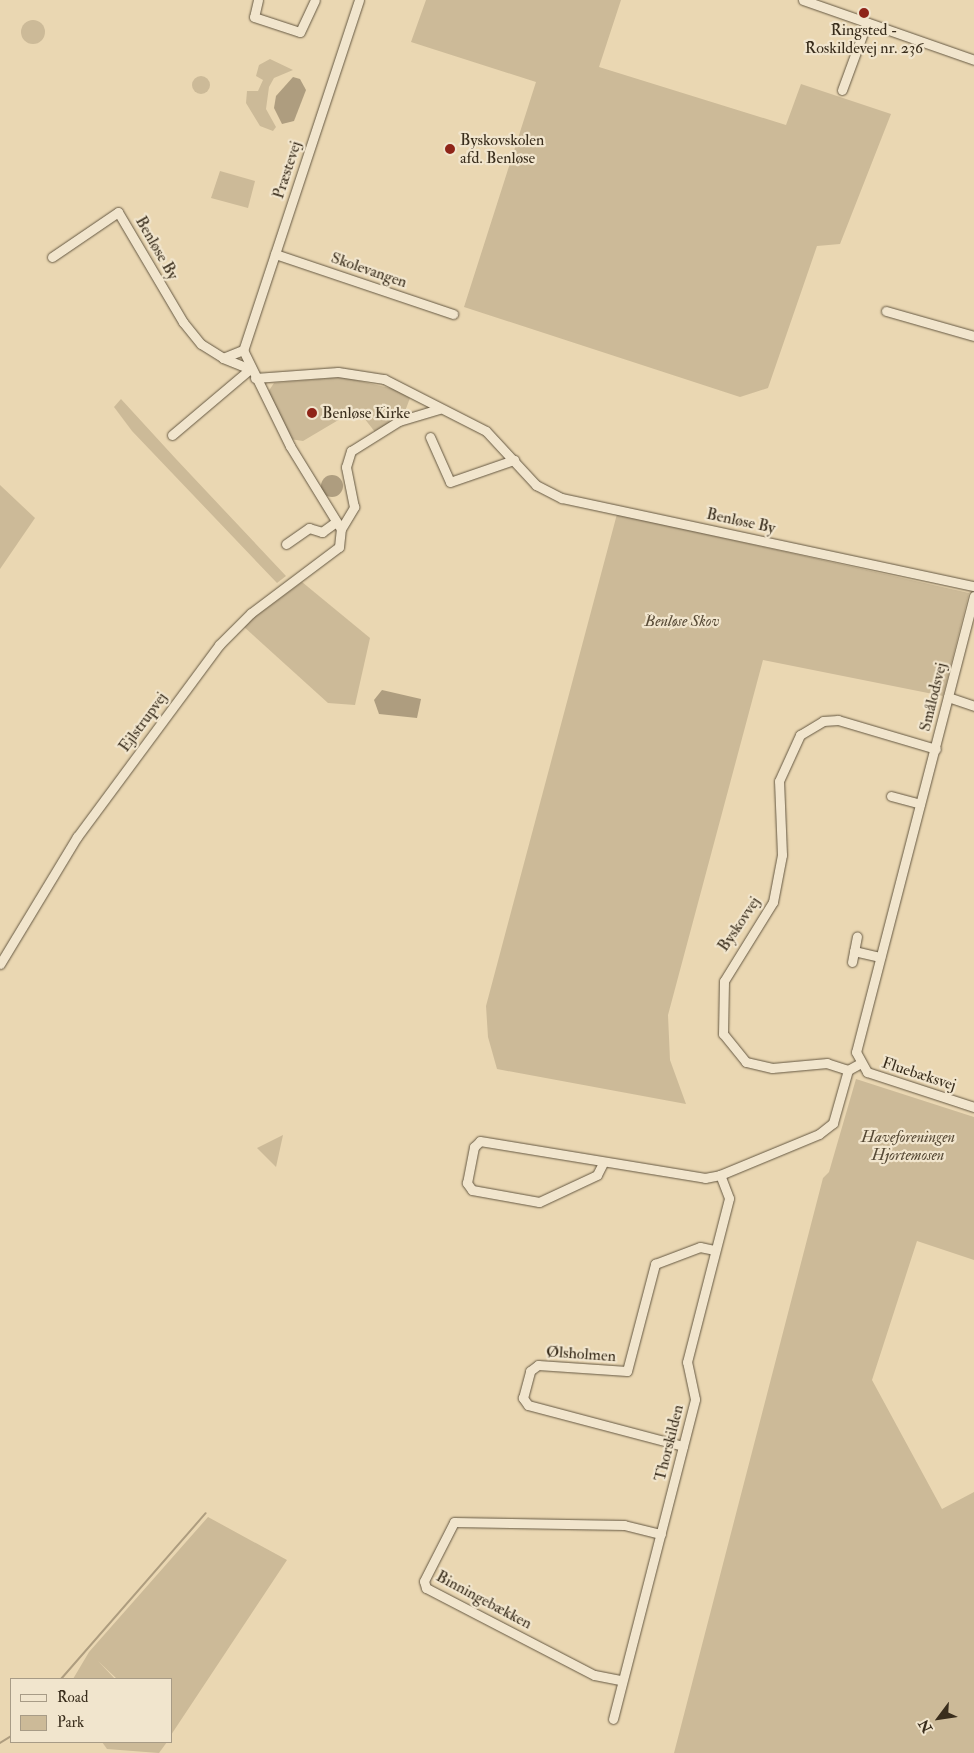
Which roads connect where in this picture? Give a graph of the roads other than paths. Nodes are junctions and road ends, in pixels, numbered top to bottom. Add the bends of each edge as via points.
1 (258, 0) edge
2 (315, 0) edge
3 (359, 0) edge
4 (803, 0) edge
5 (867, 22) junction
6 (974, 60) edge
7 (842, 90) dead end
8 (274, 254) junction
9 (52, 257) dead end
10 (886, 311) dead end
11 (453, 314) dead end
12 (974, 336) edge
13 (243, 350) junction
14 (223, 358) junction
15 (250, 370) junction
16 (255, 378) junction
17 (422, 401) junction
18 (440, 409) junction
19 (421, 413) junction
20 (172, 435) dead end
21 (430, 437) dead end
22 (514, 460) junction
23 (339, 525) junction
24 (286, 544) dead end
25 (974, 586) edge
26 (974, 596) edge
27 (948, 697) junction
28 (974, 706) edge
29 (936, 749) junction
30 (891, 796) dead end
31 (920, 804) junction
32 (857, 936) dead end
33 (854, 951) junction
34 (880, 957) junction
35 (852, 962) dead end
36 (0, 964) edge
37 (859, 1064) junction
38 (848, 1070) junction
39 (974, 1107) edge
40 (603, 1162) junction
41 (720, 1175) junction
42 (714, 1250) junction
43 (683, 1446) junction
44 (661, 1534) junction
45 (620, 1680) junction
46 (613, 1719) dead end

1 - 2 street via 254,17 300,32
3 - 8 street, Præstevej
4 - 5 street
5 - 6 street
5 - 7 street
8 - 11 street, Skolevangen
8 - 13 street, Præstevej
9 - 14 street, Benløse By via 118,212 183,322 201,344
10 - 12 street
13 - 14 street
13 - 15 street
14 - 15 street, Benløse By
15 - 16 street
15 - 20 street
16 - 17 street, Benløse By via 356,373 400,385
16 - 23 street via 313,488
17 - 18 street, Benløse By
17 - 19 street
18 - 19 street
18 - 22 street, Benløse By via 486,431
19 - 23 street via 351,451 346,467 354,507
21 - 22 street via 450,482
22 - 25 street, Benløse By via 536,485 562,498
23 - 24 street via 322,532 310,528
23 - 36 street, Ejlstrupvej via 339,547 252,613 219,644 77,837
26 - 27 street, Smålodsvej
27 - 28 street
27 - 29 street, Smålodsvej
29 - 31 street, Smålodsvej
29 - 38 street, Byskovvej via 838,720 823,721 800,735 779,781 781,863 773,902 724,980 720,1020 736,1056 758,1067 811,1062
30 - 31 street
31 - 34 street, Smålodsvej
32 - 33 street
33 - 34 street
33 - 35 street
34 - 37 street, Smålodsvej via 856,1045
37 - 38 street
37 - 39 street, Fluebæksvej via 873,1075
38 - 41 street via 833,1123 819,1134
40 - 40 street via 480,1141 474,1147 468,1183 472,1190 539,1202 597,1175
40 - 41 street via 705,1178
41 - 42 street, Thorskilden via 729,1198
42 - 43 street, Thorskilden via 686,1362 695,1399
42 - 43 street, Ølsholmen via 700,1247 655,1264 627,1371 538,1365 530,1371 523,1398 528,1405
43 - 44 street, Thorskilden
44 - 45 street, Thorskilden
44 - 45 street, Binningebækken via 624,1524 454,1522 424,1581 426,1588 594,1675
45 - 46 street, Thorskilden

